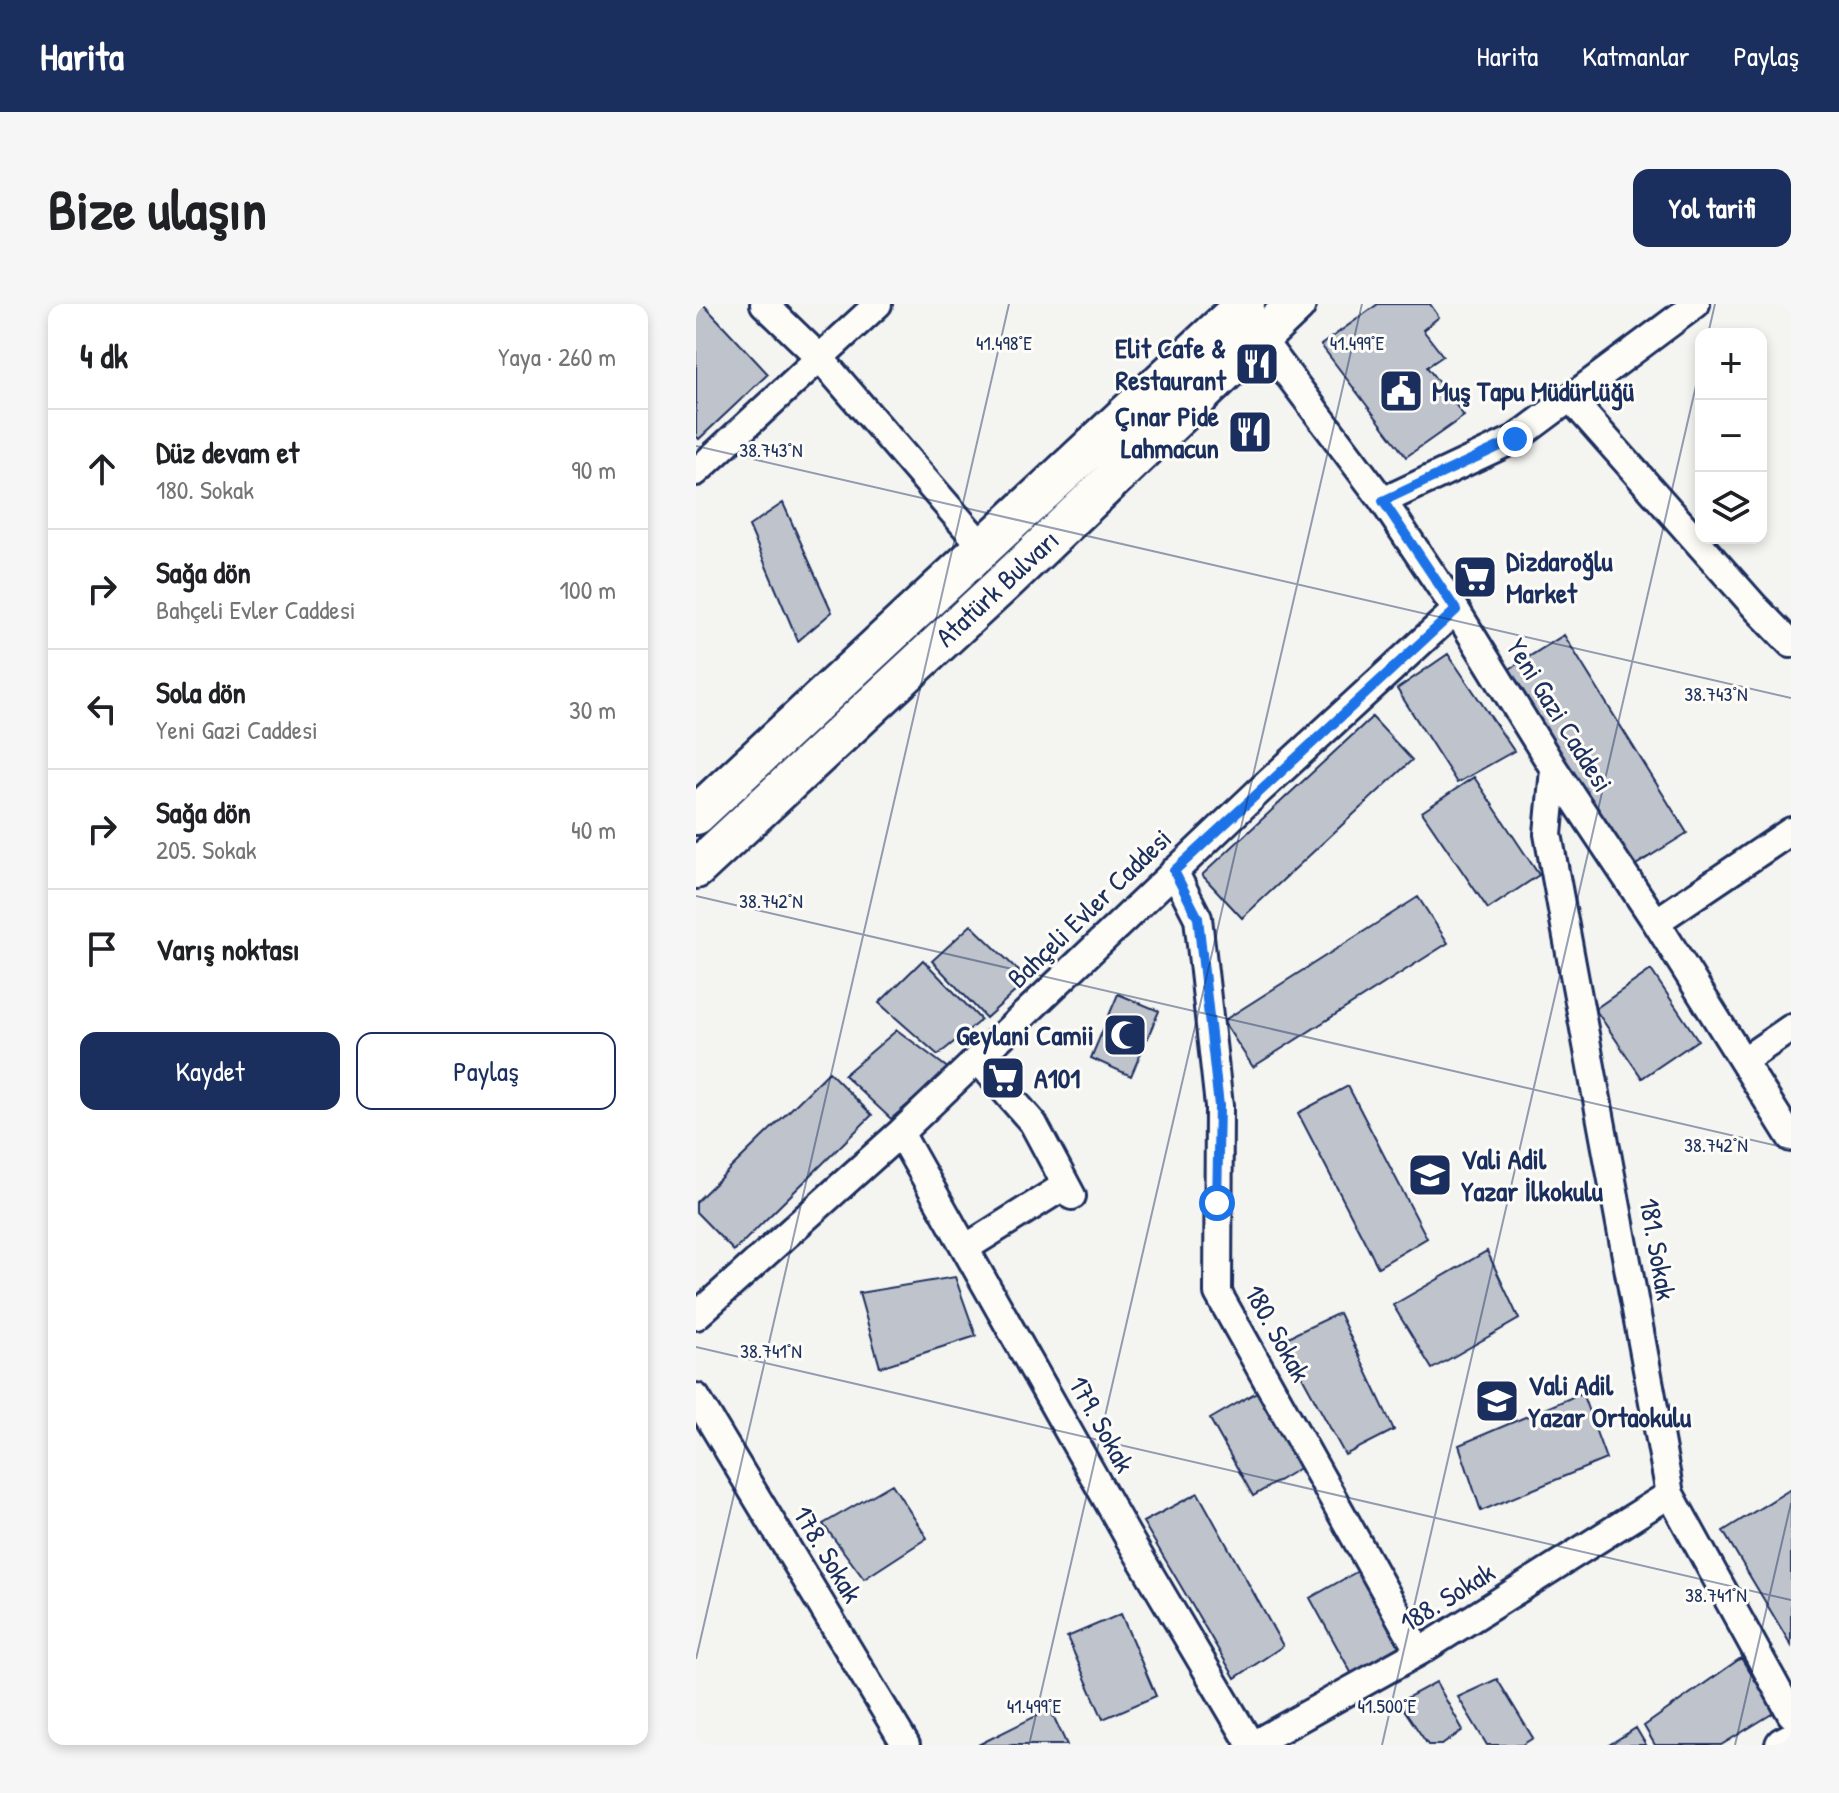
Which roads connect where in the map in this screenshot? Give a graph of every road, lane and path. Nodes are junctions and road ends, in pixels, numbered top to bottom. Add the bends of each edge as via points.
1 (764, 304) edge
2 (878, 304) edge
3 (1296, 304) edge
4 (1696, 304) edge
5 (1252, 320) edge
6 (820, 358) junction
7 (1570, 398) junction
8 (696, 472) edge
9 (1383, 501) junction
10 (982, 546) junction
11 (1456, 610) junction
12 (1791, 644) edge
13 (1554, 769) junction
14 (696, 815) edge
15 (1791, 831) edge
16 (696, 869) edge
17 (1174, 871) junction
18 (1656, 922) junction
19 (1791, 1028) edge
20 (977, 1059) junction
21 (1743, 1061) junction
22 (900, 1133) junction
23 (1791, 1138) edge
24 (967, 1247) junction
25 (696, 1316) edge
26 (696, 1397) edge
27 (1670, 1494) junction
28 (1419, 1652) junction
29 (1791, 1714) edge
30 (1791, 1741) edge
31 (906, 1745) edge
32 (1252, 1745) edge
33 (1783, 1745) edge

1 - 6 street
2 - 6 street
3 - 5 main road, Atatürk Bulvarı
4 - 7 street
5 - 9 street, Yeni Gazi Caddesi
5 - 10 main road, Atatürk Bulvarı
5 - 16 main road, Atatürk Bulvarı via 1007,580
6 - 8 street
6 - 10 street
7 - 9 street via 1515,439
7 - 12 street
9 - 11 street, Yeni Gazi Caddesi
10 - 14 main road, Atatürk Bulvarı
11 - 13 street, Yeni Gazi Caddesi
11 - 17 street, Bahçeli Evler Caddesi
13 - 18 street, Yeni Gazi Caddesi
13 - 27 street, 181. Sokak via 1548,834
15 - 18 street
17 - 20 street, Bahçeli Evler Caddesi
17 - 28 street, 180. Sokak via 1198,918 1219,1106 1218,1293
18 - 21 street, Yeni Gazi Caddesi
19 - 21 street
20 - 22 street, Bahçeli Evler Caddesi
20 - 24 street via 1033,1123 1069,1191
21 - 23 street, Yeni Gazi Caddesi
22 - 24 street, 179. Sokak
22 - 25 street, Bahçeli Evler Caddesi
24 - 32 street, 179. Sokak via 1128,1537
26 - 31 street, 178. Sokak
27 - 28 street, 188. Sokak
27 - 29 street, 181. Sokak
28 - 32 street, 188. Sokak
30 - 33 street

